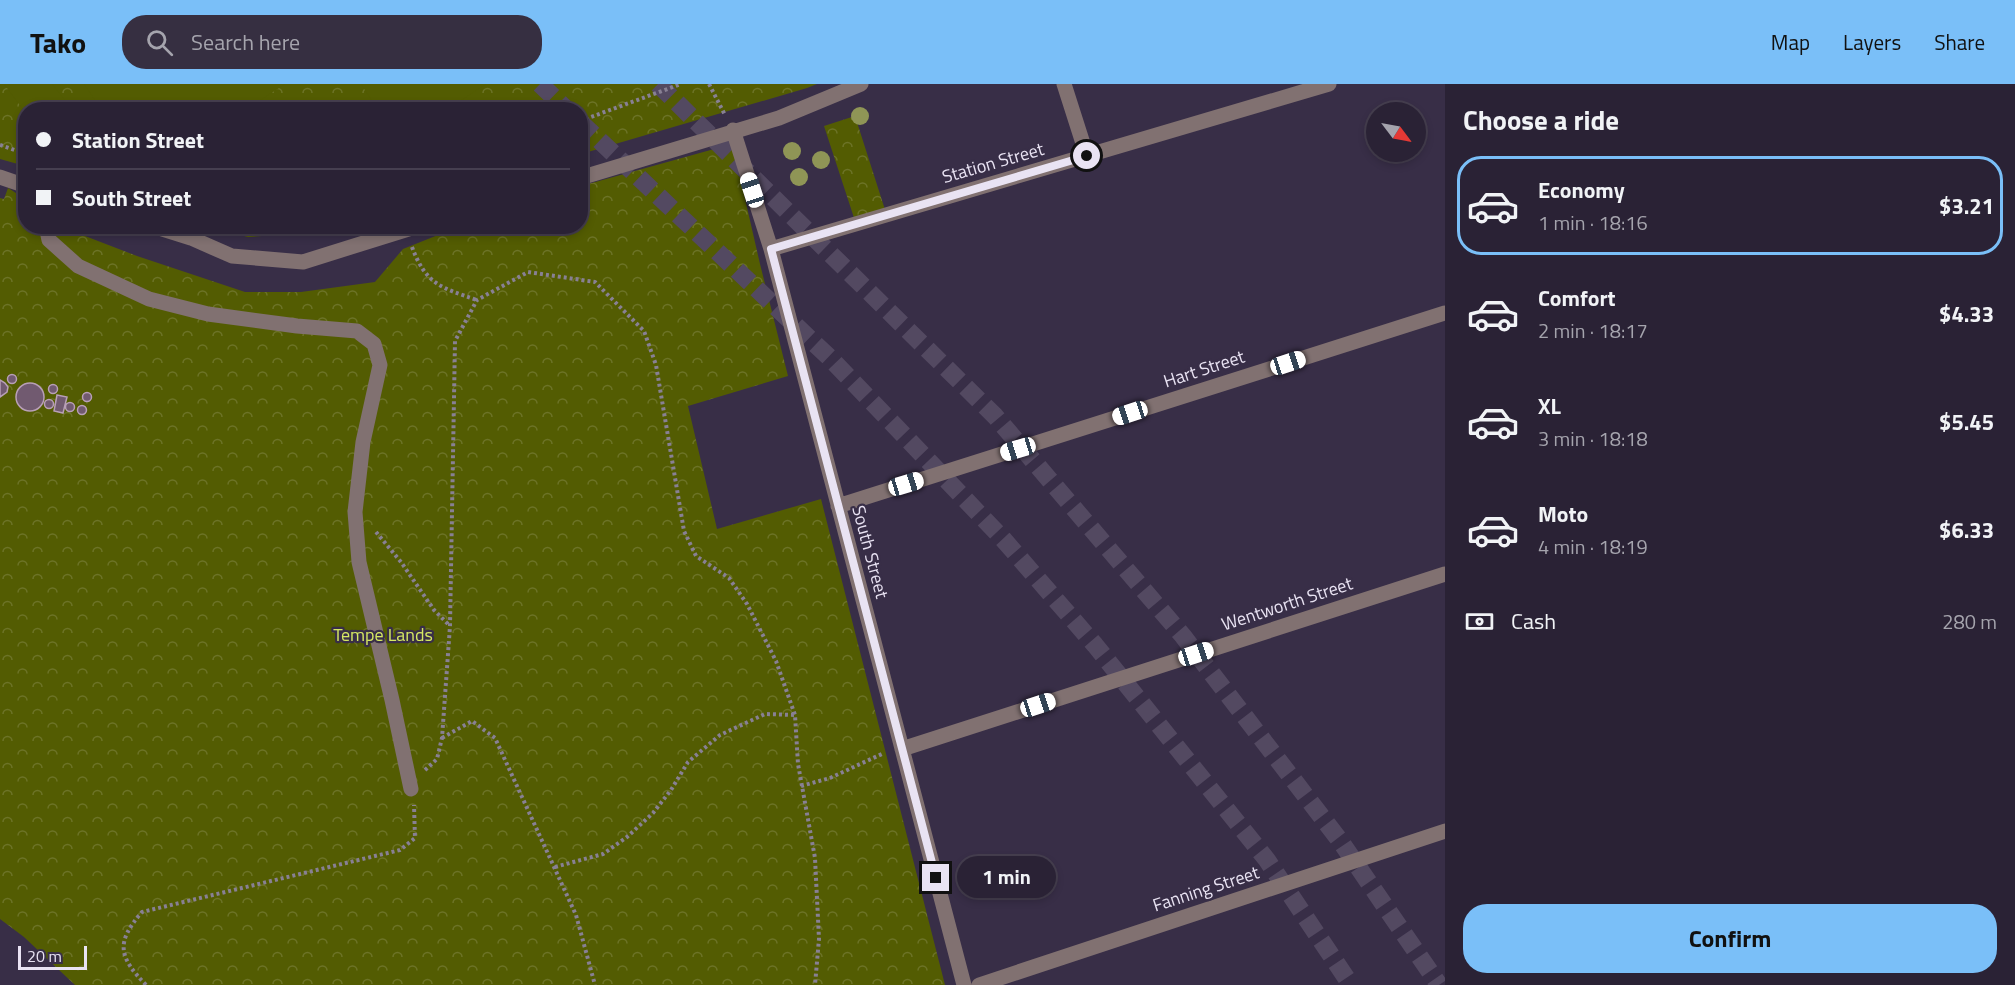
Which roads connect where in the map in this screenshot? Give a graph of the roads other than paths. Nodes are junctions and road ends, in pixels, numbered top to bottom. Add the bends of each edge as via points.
1 (861, 84) edge
2 (1064, 84) edge
3 (1329, 84) edge
4 (1309, 87) edge
5 (726, 133) junction
6 (1087, 156) junction
7 (588, 176) edge
8 (0, 177) edge
9 (18, 183) edge
10 (48, 234) edge
11 (178, 234) edge
12 (392, 234) edge
13 (771, 249) junction
14 (1445, 313) edge
15 (838, 506) junction
16 (1445, 574) edge
17 (902, 749) junction
18 (411, 789) road end
19 (1445, 831) edge
20 (964, 985) edge
21 (979, 985) edge

1 - 5 street via 779,118
2 - 6 street
3 - 4 street, Station Street
4 - 6 street, Station Street
5 - 7 street
5 - 13 street, South Street
6 - 13 street, Station Street
8 - 9 street
10 - 18 street via 49,240 78,266 149,299 208,314 357,331 374,344 380,365 363,442 355,512 359,562
11 - 12 street via 232,256 303,262
13 - 15 street, South Street
14 - 15 street, Hart Street
15 - 17 street, South Street
16 - 17 street, Wentworth Street
17 - 20 street, South Street
19 - 21 street, Fanning Street

